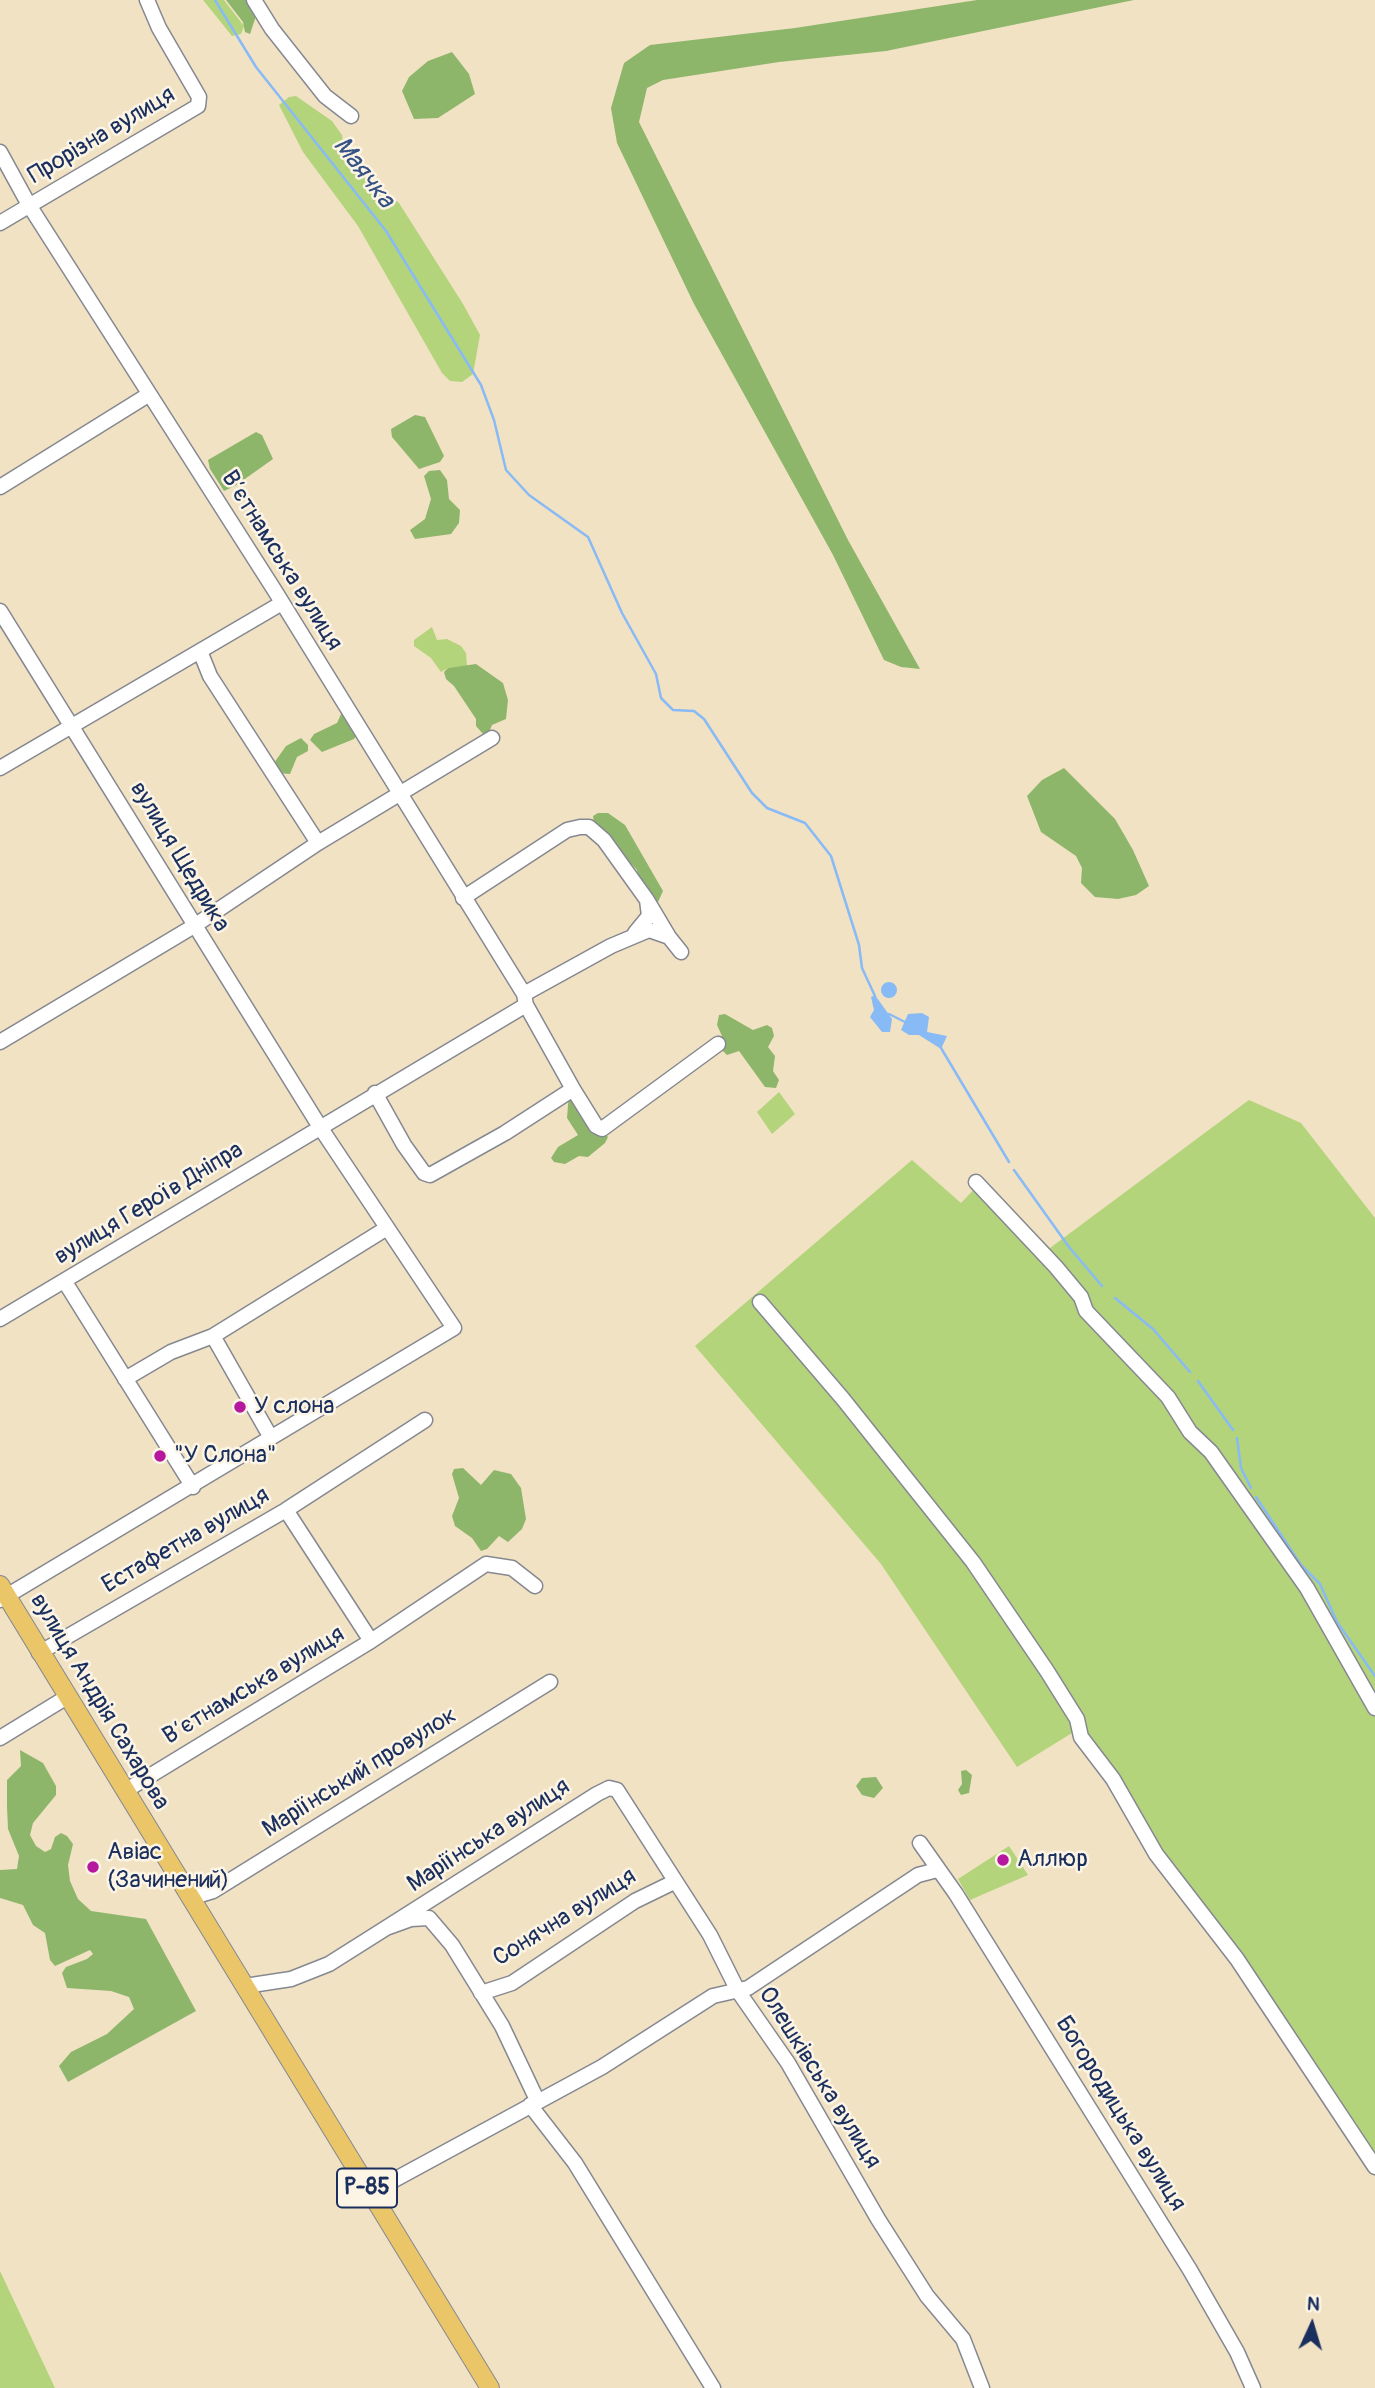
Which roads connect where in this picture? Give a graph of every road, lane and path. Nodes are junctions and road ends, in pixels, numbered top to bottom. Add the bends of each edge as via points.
1 (147, 0) edge
2 (254, 0) edge
3 (351, 116) dead end
4 (0, 152) edge
5 (29, 205) junction
6 (0, 223) edge
7 (148, 395) junction
8 (0, 487) edge
9 (282, 603) junction
10 (0, 611) edge
11 (200, 651) junction
12 (71, 726) junction
13 (492, 738) dead end
14 (0, 768) edge
15 (399, 795) junction
16 (318, 843) junction
17 (463, 898) junction
18 (647, 900) junction
19 (194, 926) junction
20 (635, 933) junction
21 (669, 937) junction
22 (681, 952) dead end
23 (525, 1000) junction
24 (0, 1042) edge
25 (718, 1044) dead end
26 (573, 1089) junction
27 (374, 1093) junction
28 (320, 1127) junction
29 (976, 1182) dead end
30 (387, 1228) junction
31 (65, 1282) junction
32 (760, 1302) dead end
33 (0, 1319) edge
34 (213, 1336) junction
35 (125, 1379) junction
36 (425, 1420) dead end
37 (270, 1436) junction
38 (193, 1486) junction
39 (286, 1510) junction
40 (535, 1586) dead end
41 (2, 1594) edge
42 (371, 1641) junction
43 (39, 1653) junction
44 (551, 1682) dead end
45 (67, 1697) junction
46 (1375, 1708) edge
47 (0, 1738) edge
48 (617, 1790) joint
49 (125, 1791) junction
50 (920, 1843) dead end
51 (937, 1870) junction
52 (674, 1881) junction
53 (190, 1898) junction
54 (386, 1928) junction
55 (245, 1986) junction
56 (738, 1991) junction
57 (481, 1993) junction
58 (534, 2104) junction
59 (1375, 2167) edge
60 (370, 2193) junction
61 (490, 2388) edge
62 (713, 2388) edge
63 (982, 2388) edge
64 (1253, 2388) edge

1 - 5 street, Прорізна вулиця via 199,97 198,106
2 - 3 street via 325,96
4 - 5 street, Вʼєтнамська вулиця
5 - 6 street, Прорізна вулиця
5 - 7 street, Вʼєтнамська вулиця
7 - 8 street
7 - 9 street, Вʼєтнамська вулиця
9 - 11 street
9 - 15 street, Вʼєтнамська вулиця
10 - 12 street, вулиця Щедрика
11 - 12 street
11 - 16 street via 210,676
12 - 14 street
12 - 19 street, вулиця Щедрика
13 - 15 street
15 - 16 street
15 - 17 street, Вʼєтнамська вулиця
16 - 19 street
17 - 18 street via 568,830 589,827 604,840
17 - 23 street, Вʼєтнамська вулиця
18 - 20 street via 649,916
18 - 21 street
19 - 24 street
19 - 28 street, вулиця Щедрика
20 - 21 street via 649,930
20 - 23 street, вулиця Героїв Дніпра
21 - 22 street
23 - 26 street, Вʼєтнамська вулиця
23 - 27 street, вулиця Героїв Дніпра
25 - 26 street, Вʼєтнамська вулиця via 603,1129 596,1126
26 - 27 street via 430,1175 404,1145
27 - 28 street, вулиця Героїв Дніпра
28 - 30 street
28 - 31 street, вулиця Героїв Дніпра
29 - 46 street via 1056,1267 1081,1297 1086,1311 1168,1397 1190,1432 1226,1472 1307,1588
30 - 34 street
30 - 37 street via 454,1328
31 - 33 street, вулиця Героїв Дніпра
31 - 35 street
32 - 59 street via 973,1562 1047,1671 1077,1719 1081,1737 1113,1779 1157,1854 1237,1959
34 - 35 street via 171,1352
34 - 37 street
35 - 38 street
36 - 39 street, Естафетна вулиця
37 - 38 street
38 - 41 street
39 - 42 street, Вʼєтнамська вулиця
39 - 43 street, Естафетна вулиця
40 - 42 street, Вʼєтнамська вулиця via 512,1568 486,1564
41 - 43 main road, вулиця Андрія Сахарова / Р-85
42 - 49 street, Вʼєтнамська вулиця
43 - 45 main road, вулиця Андрія Сахарова / Р-85
44 - 53 street, Маріїнський провулок via 213,1891
45 - 47 street
45 - 49 main road, вулиця Андрія Сахарова / Р-85
48 - 52 street, Олешківська вулиця
48 - 54 street, Маріїнська вулиця via 597,1794
49 - 53 main road, вулиця Андрія Сахарова / Р-85
50 - 51 street, Богородицька вулиця
51 - 56 street via 918,1875
51 - 64 street, Богородицька вулиця via 1190,2270
52 - 56 street, Олешківська вулиця via 710,1935
52 - 57 street, Сонячна вулиця via 635,1901 512,1983
53 - 55 main road, вулиця Андрія Сахарова / Р-85
54 - 55 street via 329,1964 291,1979
54 - 57 street via 422,1916 429,1918 452,1945
55 - 60 main road, Р-85
56 - 58 street via 713,1996
56 - 63 street, Олешківська вулиця via 788,2063 927,2296 963,2339
57 - 58 street via 502,2026
58 - 60 street
58 - 62 street
60 - 61 main road, Р-85

